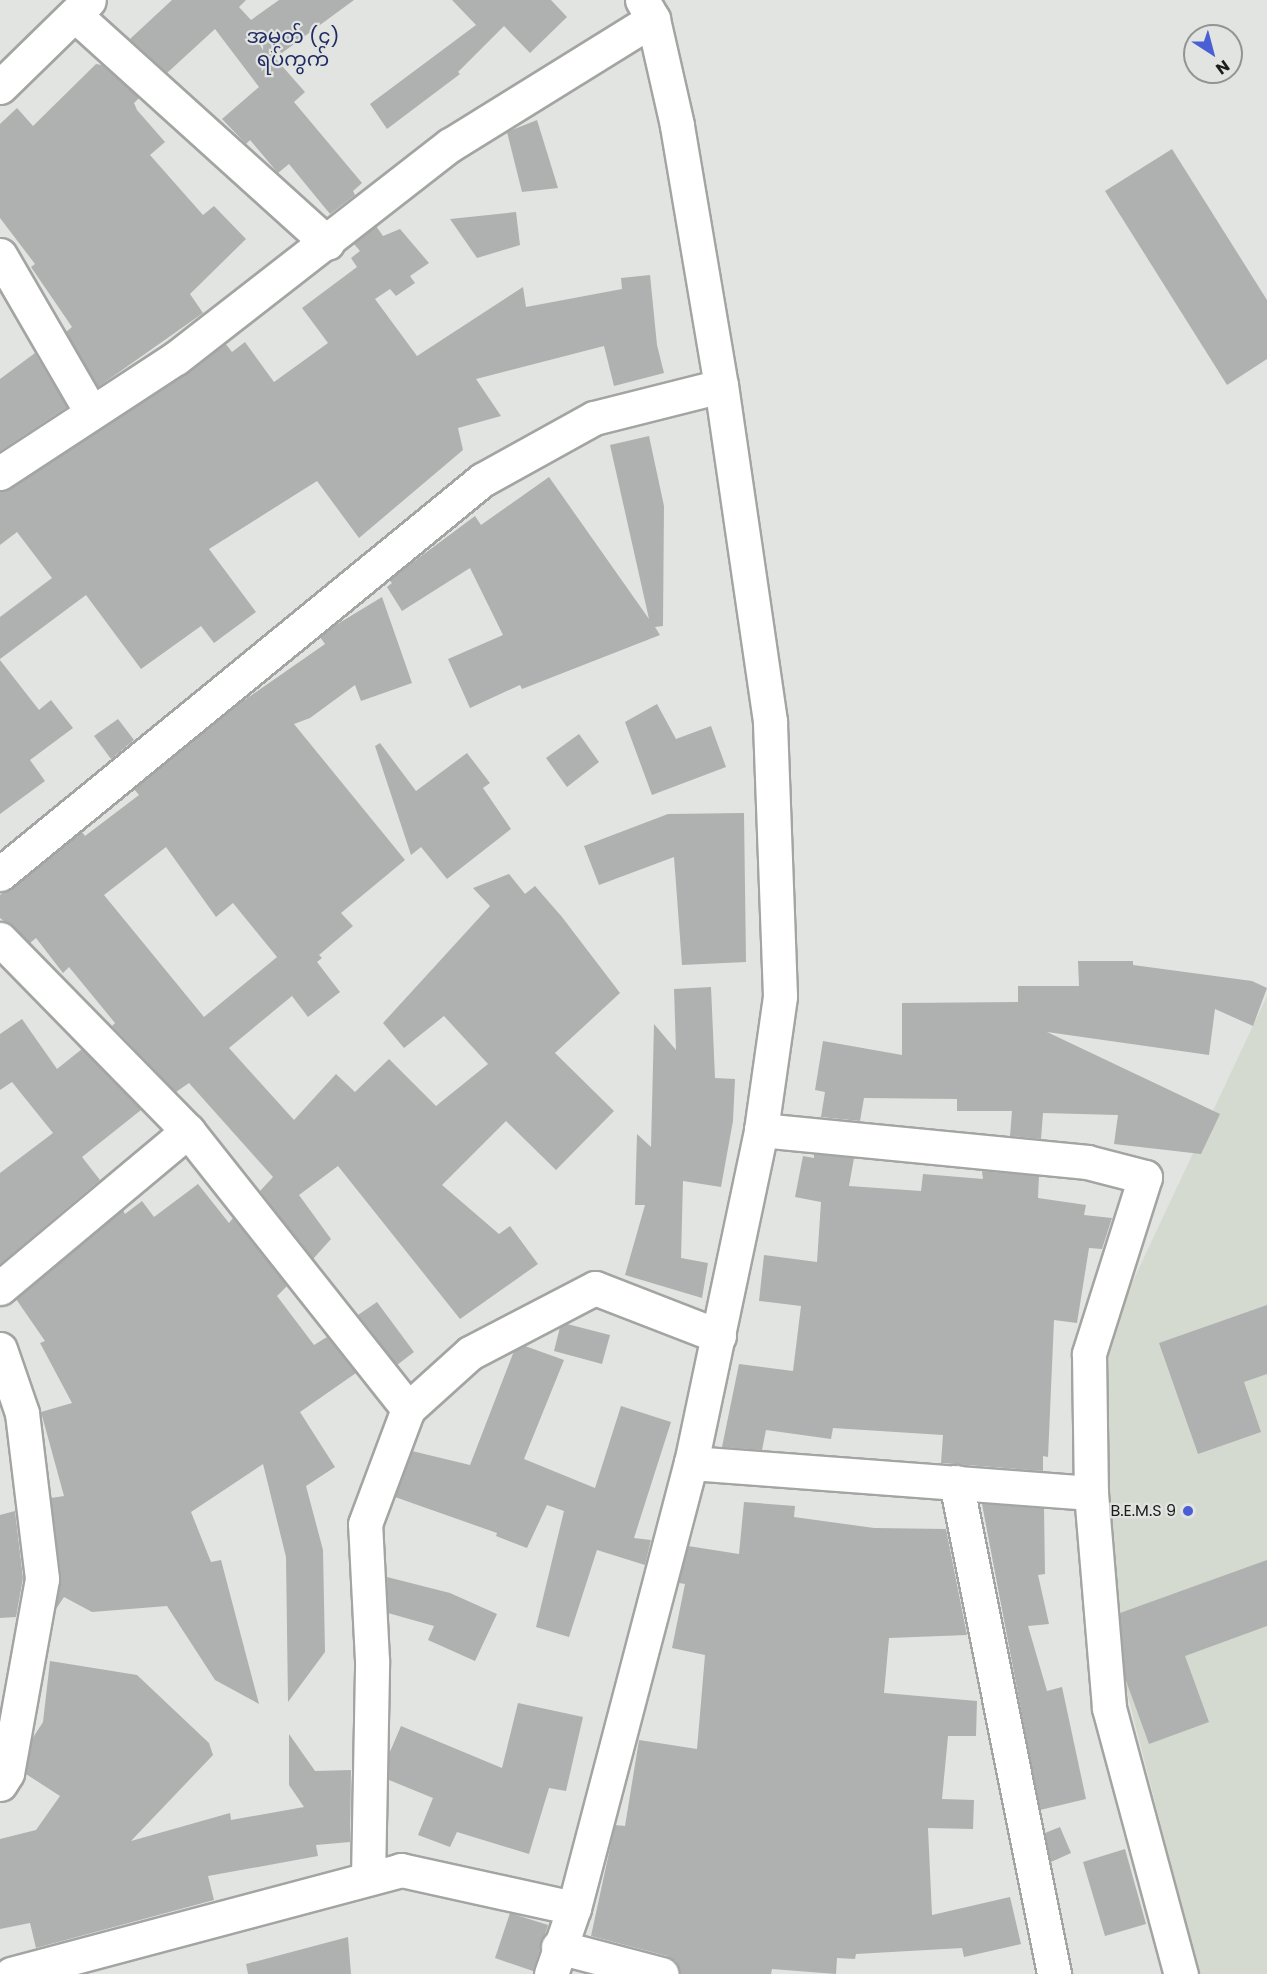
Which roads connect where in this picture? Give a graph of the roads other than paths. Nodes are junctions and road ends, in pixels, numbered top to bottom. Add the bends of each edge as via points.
1 (82, 7) edge
2 (647, 9) edge
3 (0, 87) edge
4 (327, 243) junction
5 (0, 255) edge
6 (721, 386) junction
7 (91, 412) junction
8 (0, 473) edge
9 (0, 874) edge
10 (0, 939) edge
11 (761, 1130) junction
12 (189, 1131) junction
13 (0, 1288) edge
14 (718, 1336) junction
15 (0, 1349) edge
16 (408, 1408) junction
17 (691, 1463) junction
18 (956, 1482) junction
19 (1091, 1493) junction
20 (0, 1784) edge
21 (368, 1878) junction
22 (574, 1908) junction
23 (554, 1960) edge
24 (11, 1974) edge
25 (662, 1974) edge
26 (1054, 1974) edge
27 (1181, 1974) edge

1 - 3 street
1 - 4 street
2 - 4 street via 450,145
2 - 6 street via 677,125
4 - 7 street via 176,358
5 - 7 street
6 - 9 street via 594,418 482,480
6 - 11 street via 770,721 780,996
7 - 8 street
10 - 12 street
11 - 14 street
11 - 19 street via 1087,1162 1145,1176 1089,1354
12 - 13 street
12 - 16 street
14 - 16 street via 595,1288 470,1353
14 - 17 street
15 - 20 street via 22,1413 42,1579 7,1773
16 - 21 street via 365,1524 372,1660
17 - 18 street
17 - 22 street
18 - 19 street
18 - 26 street
19 - 27 street via 1109,1708
21 - 22 street via 401,1870
21 - 24 street
22 - 23 street
23 - 25 street

